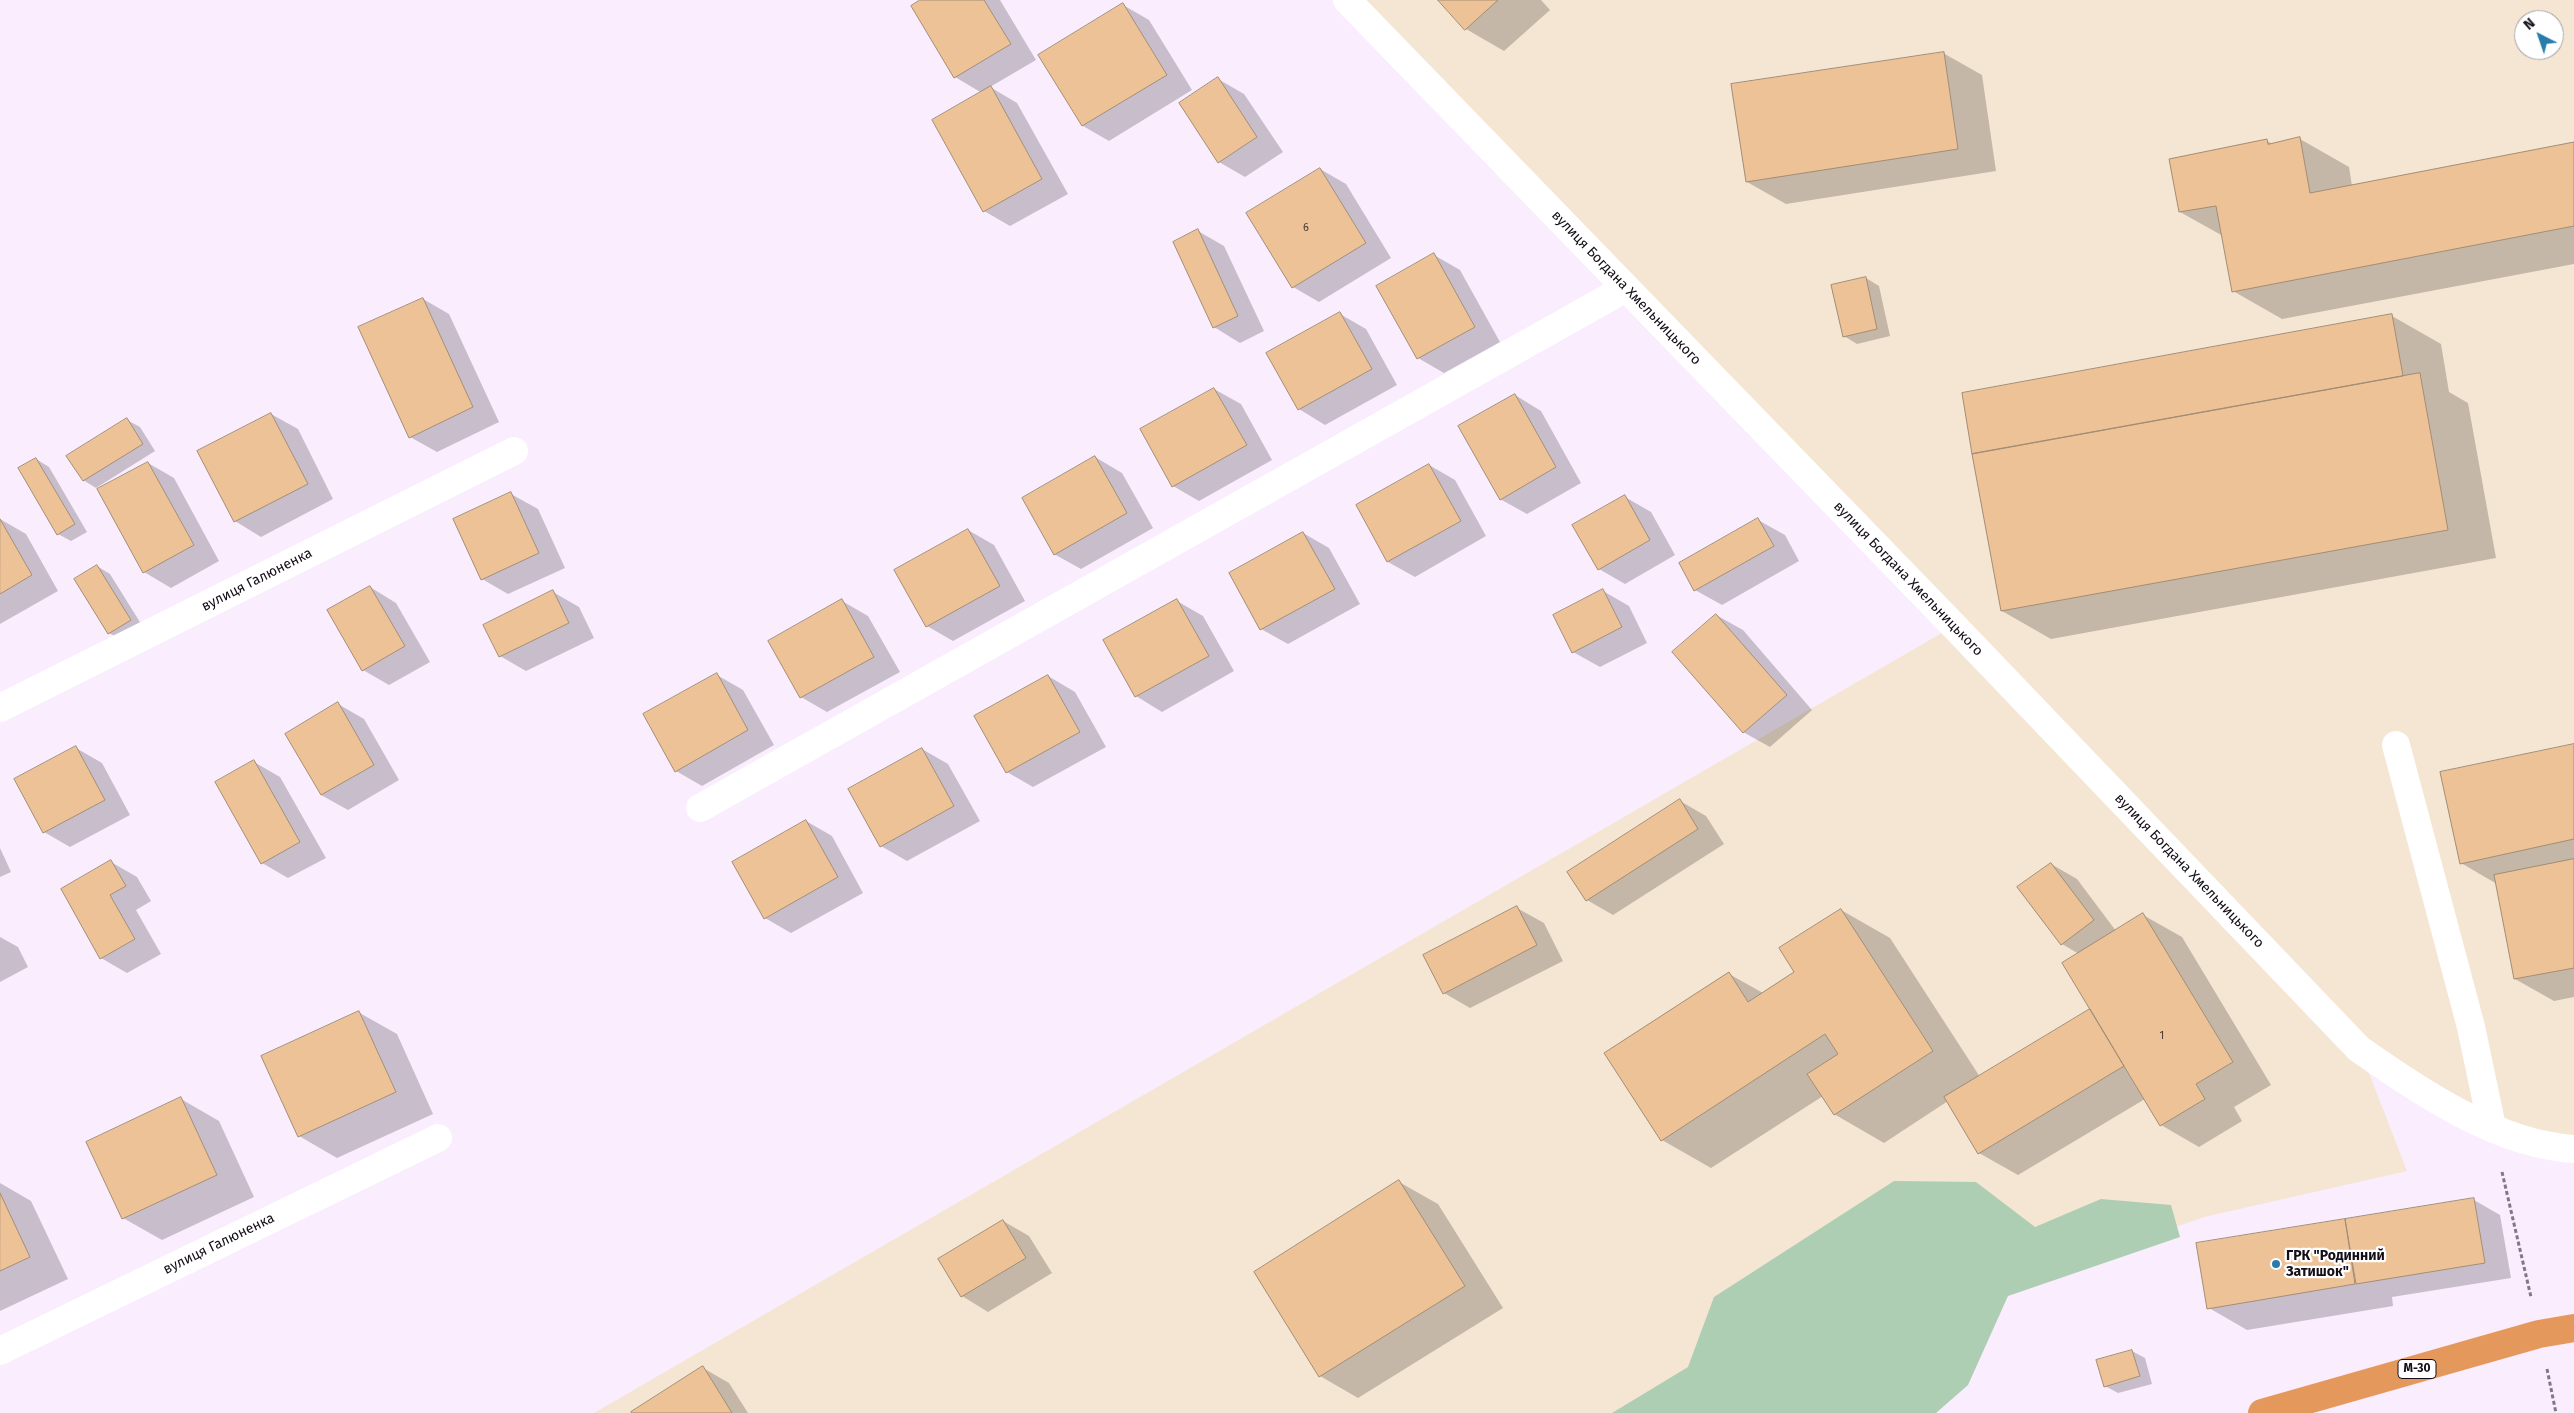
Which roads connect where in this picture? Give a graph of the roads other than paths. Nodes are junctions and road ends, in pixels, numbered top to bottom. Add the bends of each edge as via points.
1 (1347, 0) edge
2 (1626, 288) junction
3 (514, 451) dead end
4 (0, 708) edge
5 (2396, 745) dead end
6 (700, 808) dead end
7 (2492, 1127) junction
8 (438, 1138) dead end
9 (2574, 1149) edge
10 (2574, 1328) edge
11 (0, 1351) edge
12 (2262, 1413) edge

1 - 2 street, вулиця Богдана Хмельницького
2 - 6 street
2 - 7 street, вулиця Богдана Хмельницького via 2359,1049 2427,1096
3 - 4 street, вулиця Галюненка
5 - 7 street via 2471,1027
7 - 9 street, вулиця Богдана Хмельницького via 2546,1148
8 - 11 street, вулиця Галюненка
10 - 12 highway, М-30 via 2539,1334

